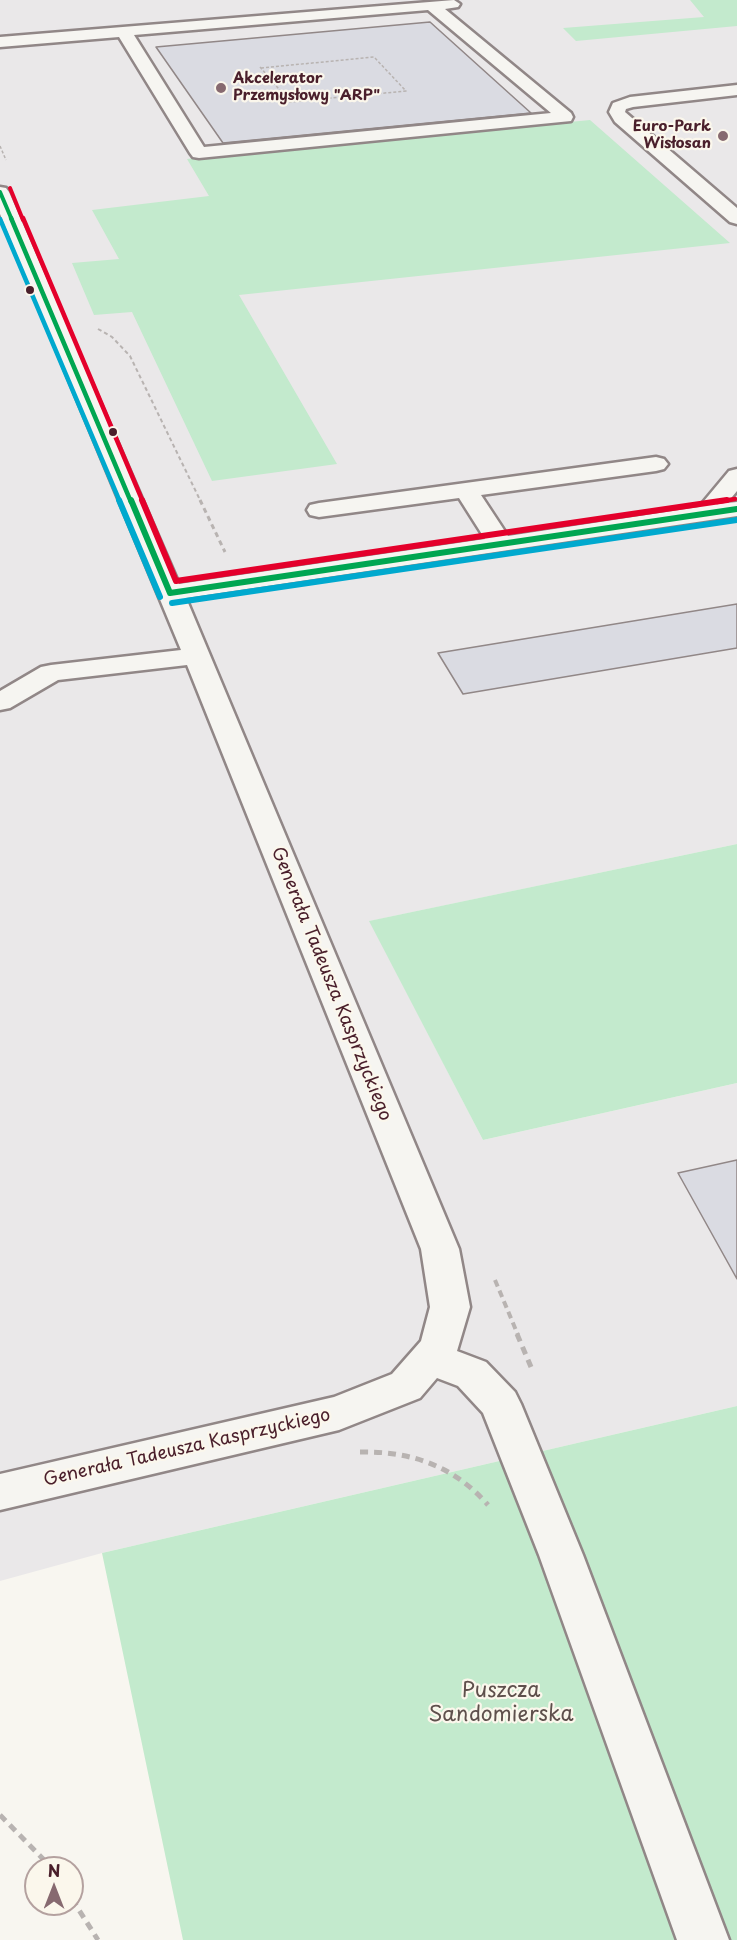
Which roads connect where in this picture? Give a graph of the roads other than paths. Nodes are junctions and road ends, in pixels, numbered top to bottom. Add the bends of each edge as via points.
1 (463, 3) dead end
2 (432, 6) junction
3 (124, 32) junction
4 (0, 42) edge
5 (737, 90) edge
6 (0, 192) edge
7 (737, 218) edge
8 (656, 464) dead end
9 (737, 476) edge
10 (466, 490) junction
11 (737, 509) edge
12 (319, 510) dead end
13 (706, 514) junction
14 (501, 544) junction
15 (170, 593) junction
16 (197, 656) junction
17 (0, 702) edge
18 (430, 1358) junction
19 (0, 1492) edge
20 (703, 1940) edge

1 - 2 street
2 - 3 street
2 - 3 street via 565,117 199,153
3 - 4 street
5 - 7 street via 630,102 619,106 617,112
6 - 15 street, Generała Tadeusza Kasprzyckiego
8 - 10 street
9 - 13 street
10 - 12 street
10 - 14 street
11 - 13 street
13 - 14 street
14 - 15 street
15 - 16 street, Generała Tadeusza Kasprzyckiego
16 - 17 street via 51,673
16 - 18 street, Generała Tadeusza Kasprzyckiego via 440,1249 450,1307 439,1348
18 - 19 street, Generała Tadeusza Kasprzyckiego via 406,1386 339,1413
18 - 20 street via 472,1374 500,1404 561,1555

